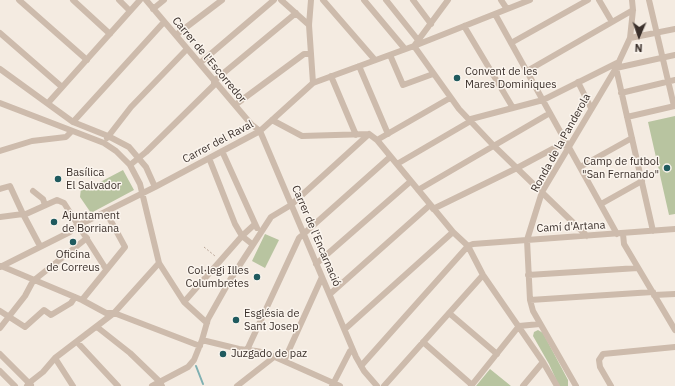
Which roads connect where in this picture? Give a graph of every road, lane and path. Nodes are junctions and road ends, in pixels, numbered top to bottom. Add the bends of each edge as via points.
1 (19, 0) edge
2 (73, 0) edge
3 (120, 0) edge
4 (140, 0) edge
5 (146, 0) edge
6 (164, 0) edge
7 (222, 0) edge
8 (274, 0) edge
9 (281, 0) edge
10 (311, 0) edge
11 (323, 0) edge
12 (364, 0) edge
13 (386, 0) edge
14 (413, 0) edge
15 (448, 0) edge
16 (501, 0) edge
17 (530, 0) edge
18 (588, 0) edge
19 (599, 0) edge
20 (632, 0) edge
21 (649, 0) edge
22 (153, 9) junction
23 (507, 9) junction
24 (633, 10) junction
25 (130, 11) junction
26 (296, 13) junction
27 (495, 14) junction
28 (164, 22) junction
29 (612, 22) junction
30 (431, 24) junction
31 (309, 25) junction
32 (464, 26) junction
33 (675, 29) edge
34 (0, 33) edge
35 (657, 33) junction
36 (110, 34) junction
37 (176, 35) junction
38 (630, 38) junction
39 (418, 40) junction
40 (511, 43) junction
41 (414, 46) junction
42 (187, 49) junction
43 (405, 49) junction
44 (311, 54) junction
45 (390, 55) junction
46 (675, 55) edge
47 (662, 58) junction
48 (87, 60) junction
49 (375, 60) junction
50 (200, 64) junction
51 (617, 65) junction
52 (358, 66) junction
53 (0, 69) edge
54 (527, 71) junction
55 (432, 74) junction
56 (331, 76) junction
57 (675, 80) edge
58 (214, 81) junction
59 (578, 82) junction
60 (668, 82) junction
61 (313, 83) junction
62 (62, 88) junction
63 (622, 93) junction
64 (450, 98) junction
65 (543, 100) junction
66 (0, 103) edge
67 (48, 103) junction
68 (235, 105) junction
69 (674, 106) edge
70 (513, 108) junction
71 (592, 108) junction
72 (550, 113) junction
73 (627, 117) junction
74 (272, 120) junction
75 (470, 120) junction
76 (73, 122) junction
77 (260, 130) junction
78 (72, 131) junction
79 (369, 134) junction
80 (388, 134) junction
81 (356, 135) junction
82 (108, 136) junction
83 (632, 138) junction
84 (377, 140) junction
85 (104, 143) junction
86 (494, 146) junction
87 (568, 146) junction
88 (0, 151) edge
89 (222, 151) junction
90 (139, 157) junction
91 (390, 157) junction
92 (209, 158) junction
93 (397, 164) junction
94 (130, 165) junction
95 (580, 167) junction
96 (517, 168) junction
97 (411, 181) junction
98 (642, 181) junction
99 (155, 187) junction
100 (0, 188) edge
101 (418, 190) junction
102 (33, 191) dead end
103 (542, 192) junction
104 (142, 193) junction
105 (601, 204) junction
106 (45, 205) junction
107 (291, 205) junction
108 (432, 207) junction
109 (106, 212) junction
110 (23, 214) junction
111 (0, 217) edge
112 (0, 224) edge
113 (255, 224) junction
114 (79, 226) junction
115 (675, 229) edge
116 (653, 231) junction
117 (453, 232) junction
118 (259, 234) junction
119 (303, 234) junction
120 (620, 234) junction
121 (242, 236) junction
122 (587, 236) junction
123 (87, 238) junction
124 (527, 240) junction
125 (252, 244) junction
126 (40, 246) junction
127 (204, 246) dead end
128 (468, 246) junction
129 (220, 261) junction
130 (159, 263) junction
131 (316, 264) junction
132 (0, 267) edge
133 (638, 268) junction
134 (106, 269) junction
135 (483, 274) junction
136 (528, 275) junction
137 (322, 277) junction
138 (33, 281) junction
139 (330, 294) junction
140 (654, 294) junction
141 (675, 294) edge
142 (75, 297) junction
143 (82, 300) junction
144 (530, 300) junction
145 (184, 302) junction
146 (0, 311) edge
147 (114, 313) junction
148 (449, 313) junction
149 (8, 317) junction
150 (207, 323) junction
151 (540, 324) junction
152 (519, 326) junction
153 (97, 327) junction
154 (0, 328) edge
155 (345, 329) junction
156 (675, 330) edge
157 (202, 340) junction
158 (77, 342) junction
159 (424, 342) junction
160 (200, 346) junction
161 (675, 348) edge
162 (247, 350) junction
163 (353, 350) junction
164 (0, 354) edge
165 (497, 354) junction
166 (274, 357) junction
167 (55, 358) junction
168 (284, 361) junction
169 (543, 362) junction
170 (361, 366) junction
171 (0, 371) edge
172 (161, 384) edge
173 (29, 385) edge
174 (333, 385) edge
175 (472, 385) edge
176 (574, 385) edge
177 (15, 386) edge
178 (73, 386) edge
179 (118, 386) edge
180 (152, 386) edge
181 (237, 386) edge
182 (340, 386) edge
183 (377, 386) edge
184 (384, 386) edge
185 (523, 386) edge
186 (557, 386) edge
187 (611, 386) edge

1 - 48 street
2 - 36 street
3 - 25 street
4 - 25 street
5 - 22 street, Carrer de l'Escorredor
6 - 22 street
7 - 37 street
8 - 50 street
9 - 26 street
10 - 31 street
11 - 49 street
12 - 43 street
13 - 39 street
14 - 30 street
15 - 30 street
16 - 23 street
17 - 23 street, Carrer del Raval
18 - 40 street
19 - 29 street
20 - 24 street, Ronda de la Panderola
21 - 35 street
22 - 28 street, Carrer de l'Escorredor
23 - 27 street, Carrer del Raval
24 - 29 street
24 - 38 street, Ronda de la Panderola
25 - 36 street
26 - 31 street
26 - 58 street
27 - 32 street, Carrer del Raval
27 - 40 street
28 - 37 street, Carrer de l'Escorredor
28 - 76 street
29 - 54 street
30 - 39 street
31 - 44 street
32 - 41 street, Carrer del Raval
32 - 70 street
33 - 35 street
34 - 62 street
35 - 38 street
35 - 47 street
36 - 48 street
37 - 42 street, Carrer de l'Escorredor
38 - 51 street, Ronda de la Panderola
39 - 41 street
40 - 54 street
41 - 43 street, Carrer del Raval
41 - 55 street
42 - 50 street, Carrer de l'Escorredor
42 - 82 street
43 - 45 street, Carrer del Raval
44 - 61 street
44 - 68 street via 304,54
45 - 49 street, Carrer del Raval
45 - 55 street via 403,85
46 - 47 street
47 - 51 street
47 - 60 street
48 - 62 street
49 - 52 street, Carrer del Raval
50 - 58 street, Carrer de l'Escorredor
51 - 59 street
51 - 63 street
51 - 71 street, Ronda de la Panderola
52 - 56 street, Carrer del Raval
52 - 80 street
53 - 67 street
54 - 65 street
55 - 64 street
56 - 61 street, Carrer del Raval
56 - 81 street
57 - 60 street
58 - 68 street, Carrer de l'Escorredor
58 - 90 street via 214,85
59 - 65 street
59 - 71 street
60 - 63 street
60 - 69 street
61 - 74 street, Carrer del Raval
62 - 67 street
63 - 73 street
64 - 75 street
64 - 80 street
65 - 70 street
65 - 72 street
66 - 78 street
67 - 76 street
68 - 77 street, Carrer de l'Escorredor via 251,124
69 - 73 street
70 - 75 street
71 - 87 street, Ronda de la Panderola
72 - 86 street
72 - 87 street
73 - 83 street
74 - 77 street, Carrer del Raval
74 - 81 street via 302,136
75 - 86 street
75 - 93 street
76 - 78 street
76 - 82 street
77 - 89 street, Carrer del Raval
77 - 107 street, Carrer de l'Encarnació
78 - 85 street
78 - 88 street via 66,136
79 - 81 street
79 - 84 street
79 - 107 street
80 - 84 street
82 - 85 street
82 - 90 street via 130,147
83 - 95 street
83 - 98 street
84 - 91 street
85 - 94 street
86 - 96 street
86 - 101 street
87 - 95 street
87 - 96 street via 560,145
87 - 103 street, Ronda de la Panderola
89 - 92 street, Carrer del Raval
89 - 113 street
90 - 94 street
90 - 99 street
91 - 93 street
91 - 119 street
92 - 99 street, Carrer del Raval
92 - 121 street
93 - 97 street
94 - 104 street
95 - 105 street
96 - 103 street
96 - 108 street
97 - 101 street
97 - 131 street
98 - 105 street
98 - 116 street
99 - 104 street, Carrer del Raval
100 - 110 street via 10,186
101 - 108 street
102 - 106 street via 43,199
103 - 122 street
103 - 124 street, Ronda de la Panderola
104 - 109 street, Carrer del Raval
104 - 130 street
105 - 120 street
106 - 110 street
106 - 114 street via 57,200 64,203
107 - 118 street via 271,217
107 - 119 street, Carrer de l'Encarnació
108 - 117 street
108 - 139 street
109 - 114 street, Carrer del Raval
109 - 134 street via 125,247
110 - 111 street
110 - 126 street
111 - 112 street
113 - 118 street
113 - 121 street
114 - 123 street
114 - 126 street, Carrer del Raval
115 - 116 street, Camí d'Artana
116 - 120 street, Camí d'Artana
117 - 128 street
117 - 155 street
118 - 125 street
119 - 131 street, Carrer de l'Encarnació
119 - 162 street
120 - 122 street, Camí d'Artana
120 - 133 street
121 - 125 street
121 - 129 street
122 - 124 street, Camí d'Artana
123 - 134 street
123 - 138 street
124 - 128 street, Camí d'Artana
124 - 136 street, Ronda de la Panderola
125 - 150 street
126 - 132 street, Carrer del Raval
127 - 129 path
128 - 135 street
128 - 170 street
129 - 145 street
130 - 145 street
130 - 147 street
131 - 137 street, Carrer de l'Encarnació
132 - 138 street
133 - 136 street
133 - 140 street
134 - 143 street
135 - 148 street
135 - 152 street
136 - 144 street, Ronda de la Panderola
137 - 139 street, Carrer de l'Encarnació
137 - 168 street
138 - 142 street
138 - 149 street
139 - 155 street, Carrer de l'Encarnació
140 - 141 street
140 - 144 street
140 - 156 street
142 - 143 street
142 - 149 street via 71,303 51,315 44,310 25,327
143 - 147 street via 106,313
144 - 151 street, Ronda de la Panderola
145 - 150 street
146 - 149 street
147 - 153 street
147 - 160 street
148 - 159 street
148 - 165 street
149 - 154 street
150 - 157 street
151 - 152 street
151 - 176 street, Ronda de la Panderola
152 - 165 street
152 - 169 street
153 - 158 street
153 - 172 street via 130,353
155 - 163 street, Carrer de l'Encarnació
157 - 160 street
157 - 162 street
158 - 167 street
158 - 179 street
159 - 175 street
159 - 184 street
160 - 172 street via 194,360 188,366
161 - 187 street via 603,354 599,360 600,367
162 - 166 street via 256,350
163 - 170 street, Carrer de l'Encarnació
163 - 174 street via 350,351
164 - 173 street
165 - 175 street
166 - 168 street
166 - 181 street
167 - 173 street
167 - 178 street
168 - 174 street
169 - 185 street
169 - 186 street
170 - 183 street, Carrer de l'Encarnació
171 - 177 street
172 - 180 street
174 - 182 street

